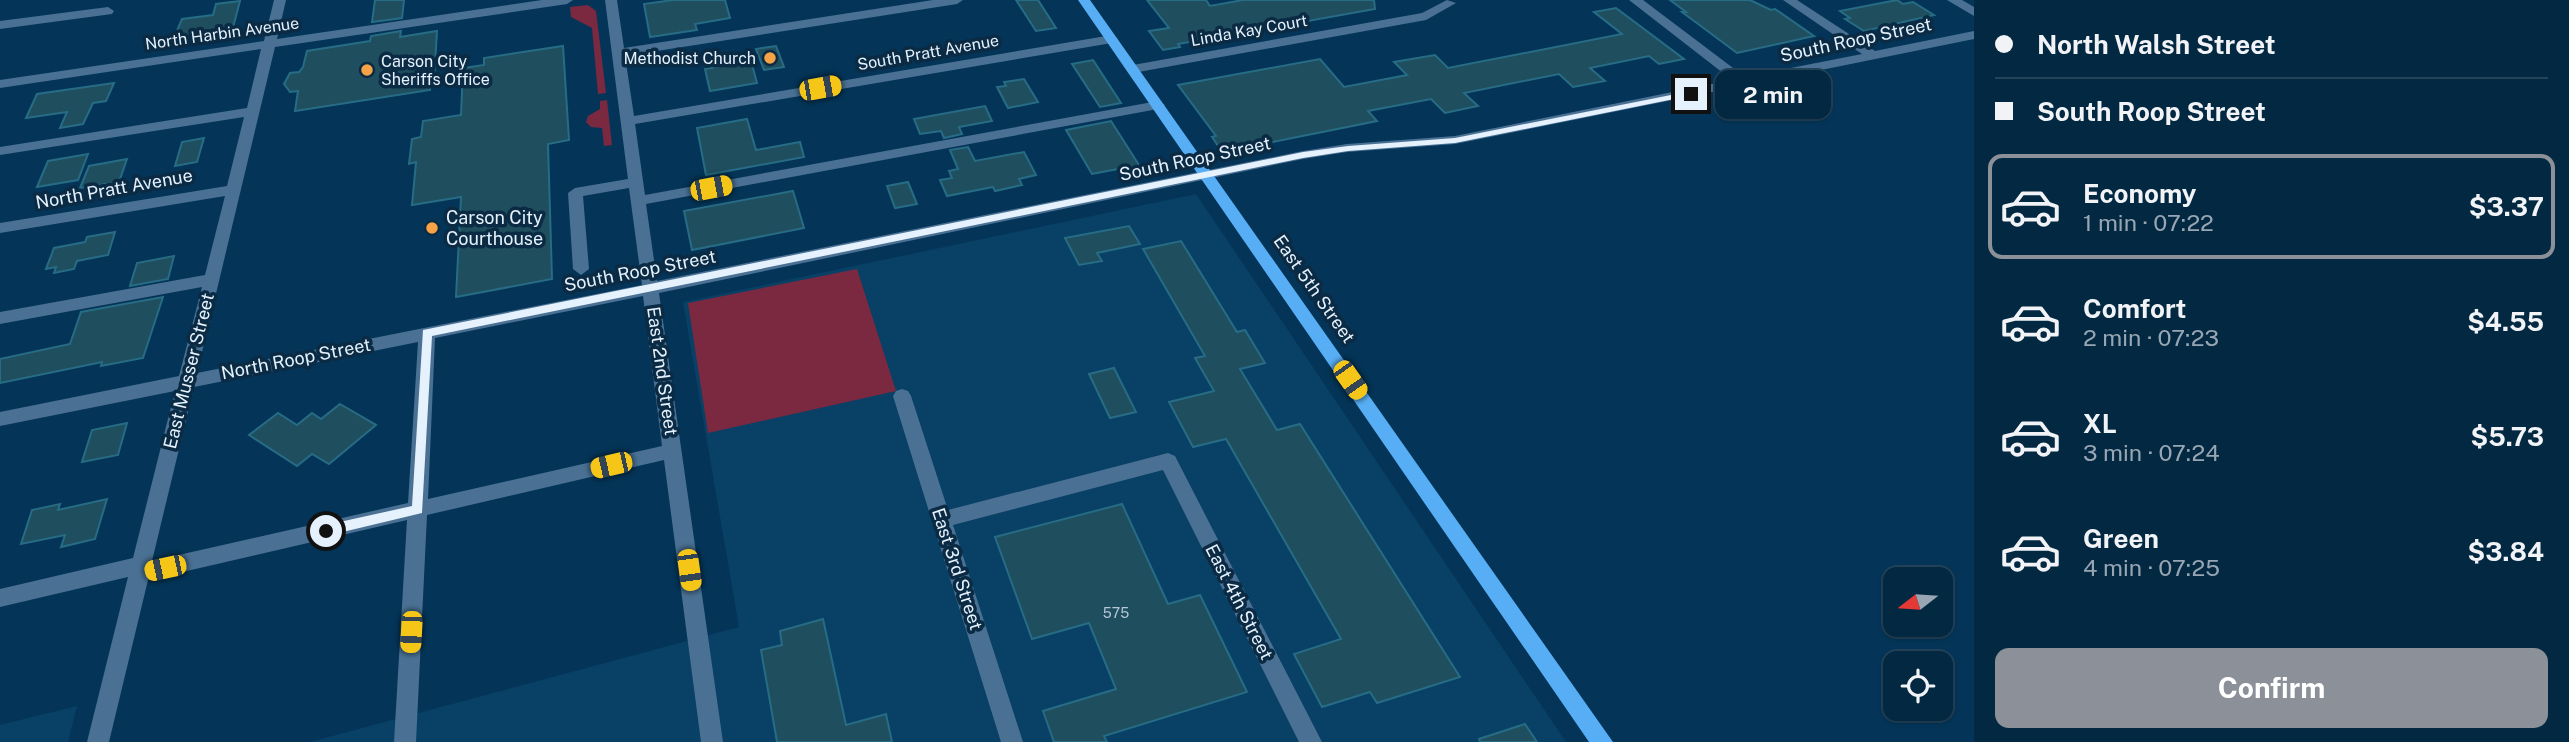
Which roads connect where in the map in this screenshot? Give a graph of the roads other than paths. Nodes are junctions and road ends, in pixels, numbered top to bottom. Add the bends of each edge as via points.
1 (280, 0) edge
2 (567, 0) edge
3 (611, 0) edge
4 (957, 0) edge
5 (1084, 0) edge
6 (1635, 0) edge
7 (1789, 0) edge
8 (1954, 0) edge
9 (1450, 3) dead end
10 (507, 4) edge
11 (108, 11) dead end
12 (1974, 12) edge
13 (0, 25) edge
14 (1974, 35) edge
15 (1112, 39) junction
16 (269, 43) junction
17 (618, 53) junction
18 (1874, 57) junction
19 (1133, 69) junction
20 (1744, 83) junction
21 (0, 84) edge
22 (1158, 106) junction
23 (253, 111) junction
24 (627, 121) junction
25 (0, 151) edge
26 (1208, 176) junction
27 (635, 182) junction
28 (235, 188) junction
29 (638, 201) junction
30 (0, 228) edge
31 (581, 268) dead end
32 (212, 279) junction
33 (650, 288) junction
34 (0, 318) edge
35 (427, 333) junction
36 (186, 381) junction
37 (902, 396) dead end
38 (0, 419) edge
39 (673, 451) junction
40 (418, 510) junction
41 (941, 520) junction
42 (140, 569) junction
43 (0, 598) edge
44 (98, 742) edge
45 (405, 742) edge
46 (712, 742) edge
47 (1012, 742) edge
48 (1311, 742) edge
49 (1602, 742) edge

1 - 16 street, East Musser Street
2 - 10 street, North Harbin Avenue
3 - 17 street, East 2nd Street
4 - 17 street
5 - 15 main road, East 5th Street
6 - 20 street
7 - 18 street
8 - 12 street
9 - 19 street, Linda Kay Court via 1426,16
10 - 16 street, North Harbin Avenue via 450,17
11 - 13 street
14 - 18 street, South Roop Street
15 - 19 main road, East 5th Street
15 - 24 street, South Pratt Avenue
16 - 21 street, North Harbin Avenue
16 - 23 street, East Musser Street
17 - 24 street, East 2nd Street
18 - 20 street, South Roop Street
19 - 22 main road, East 5th Street
20 - 26 street, South Roop Street via 1455,140 1335,150
22 - 26 main road, East 5th Street
22 - 29 street
23 - 25 street
23 - 28 street, East Musser Street
24 - 27 street, East 2nd Street
26 - 33 street, South Roop Street
26 - 49 main road, East 5th Street
27 - 29 street, East 2nd Street
27 - 31 street via 575,193
28 - 30 street, North Pratt Avenue
28 - 32 street, East Musser Street
29 - 33 street, East 2nd Street
32 - 34 street
32 - 36 street, East Musser Street
33 - 35 street, South Roop Street
33 - 39 street, East 2nd Street
35 - 36 street, North Roop Street
35 - 40 street
36 - 38 street, North Roop Street
36 - 42 street, East Musser Street
37 - 41 street, East 3rd Street
39 - 40 street
39 - 46 street, East 2nd Street
40 - 42 street
40 - 45 street
41 - 47 street, East 3rd Street
41 - 48 street, East 4th Street via 1168,461
42 - 43 street
42 - 44 street, East Musser Street

